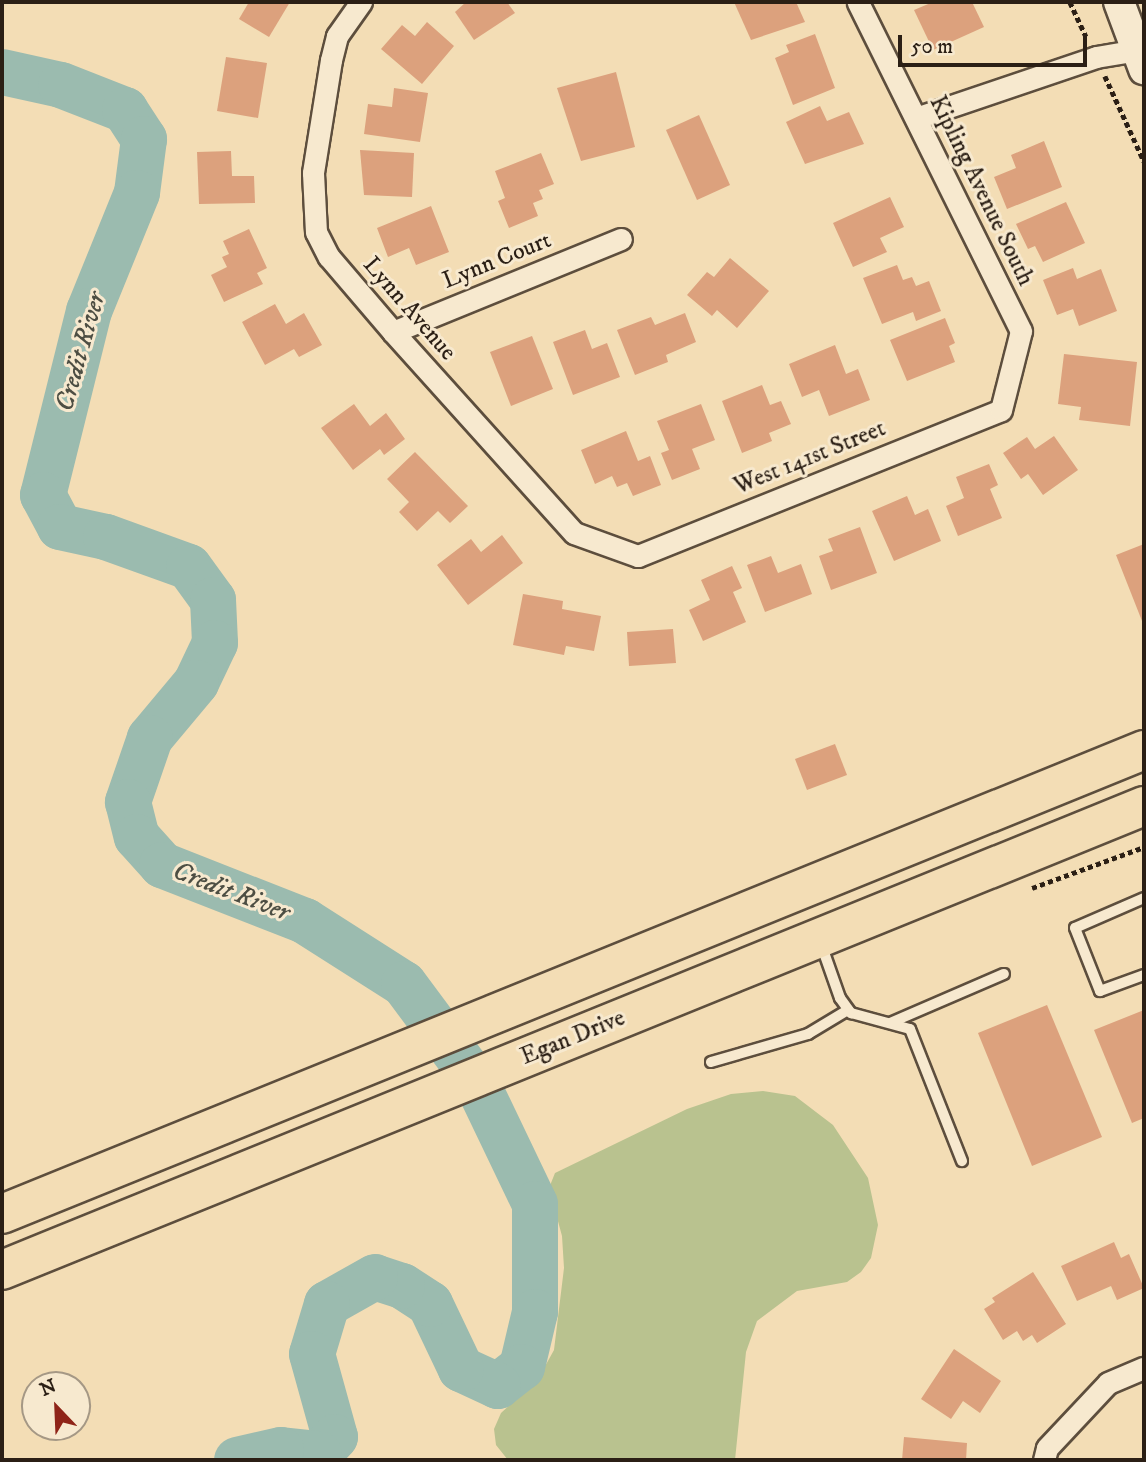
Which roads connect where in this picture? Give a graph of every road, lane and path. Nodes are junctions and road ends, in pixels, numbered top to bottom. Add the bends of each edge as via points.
1 (858, 2) edge
2 (1070, 2) edge
3 (1119, 2) edge
4 (355, 7) edge
5 (1142, 56) edge
6 (1096, 57) junction
7 (916, 118) junction
8 (1144, 161) edge
9 (621, 239) dead end
10 (393, 332) junction
11 (1001, 410) joint
12 (638, 556) joint
13 (1144, 750) edge
14 (1144, 806) edge
15 (1144, 898) edge
16 (819, 938) junction
17 (1004, 974) dead end
18 (1144, 975) edge
19 (848, 1010) junction
20 (890, 1023) junction
21 (711, 1062) dead end
22 (962, 1161) dead end
23 (2, 1214) edge
24 (2, 1270) edge
25 (1144, 1368) edge
26 (1044, 1460) edge

1 - 7 street, Kipling Avenue South
2 - 6 path
3 - 5 main road
4 - 10 street, Lynn Avenue via 331,60 312,205 316,232 330,257
5 - 6 street
6 - 7 street
6 - 8 path
7 - 11 street, Kipling Avenue South via 1021,331
9 - 10 street, Lynn Court
10 - 12 street, Lynn Avenue via 574,533
11 - 12 street, West 141st Street
13 - 23 highway
14 - 16 highway, Egan Drive
15 - 18 lane via 1075,928 1100,991
16 - 19 lane
16 - 24 highway, Egan Drive
17 - 20 lane
19 - 20 lane
19 - 21 lane via 808,1034
20 - 22 lane via 911,1029
25 - 26 street via 1108,1383 1047,1448

